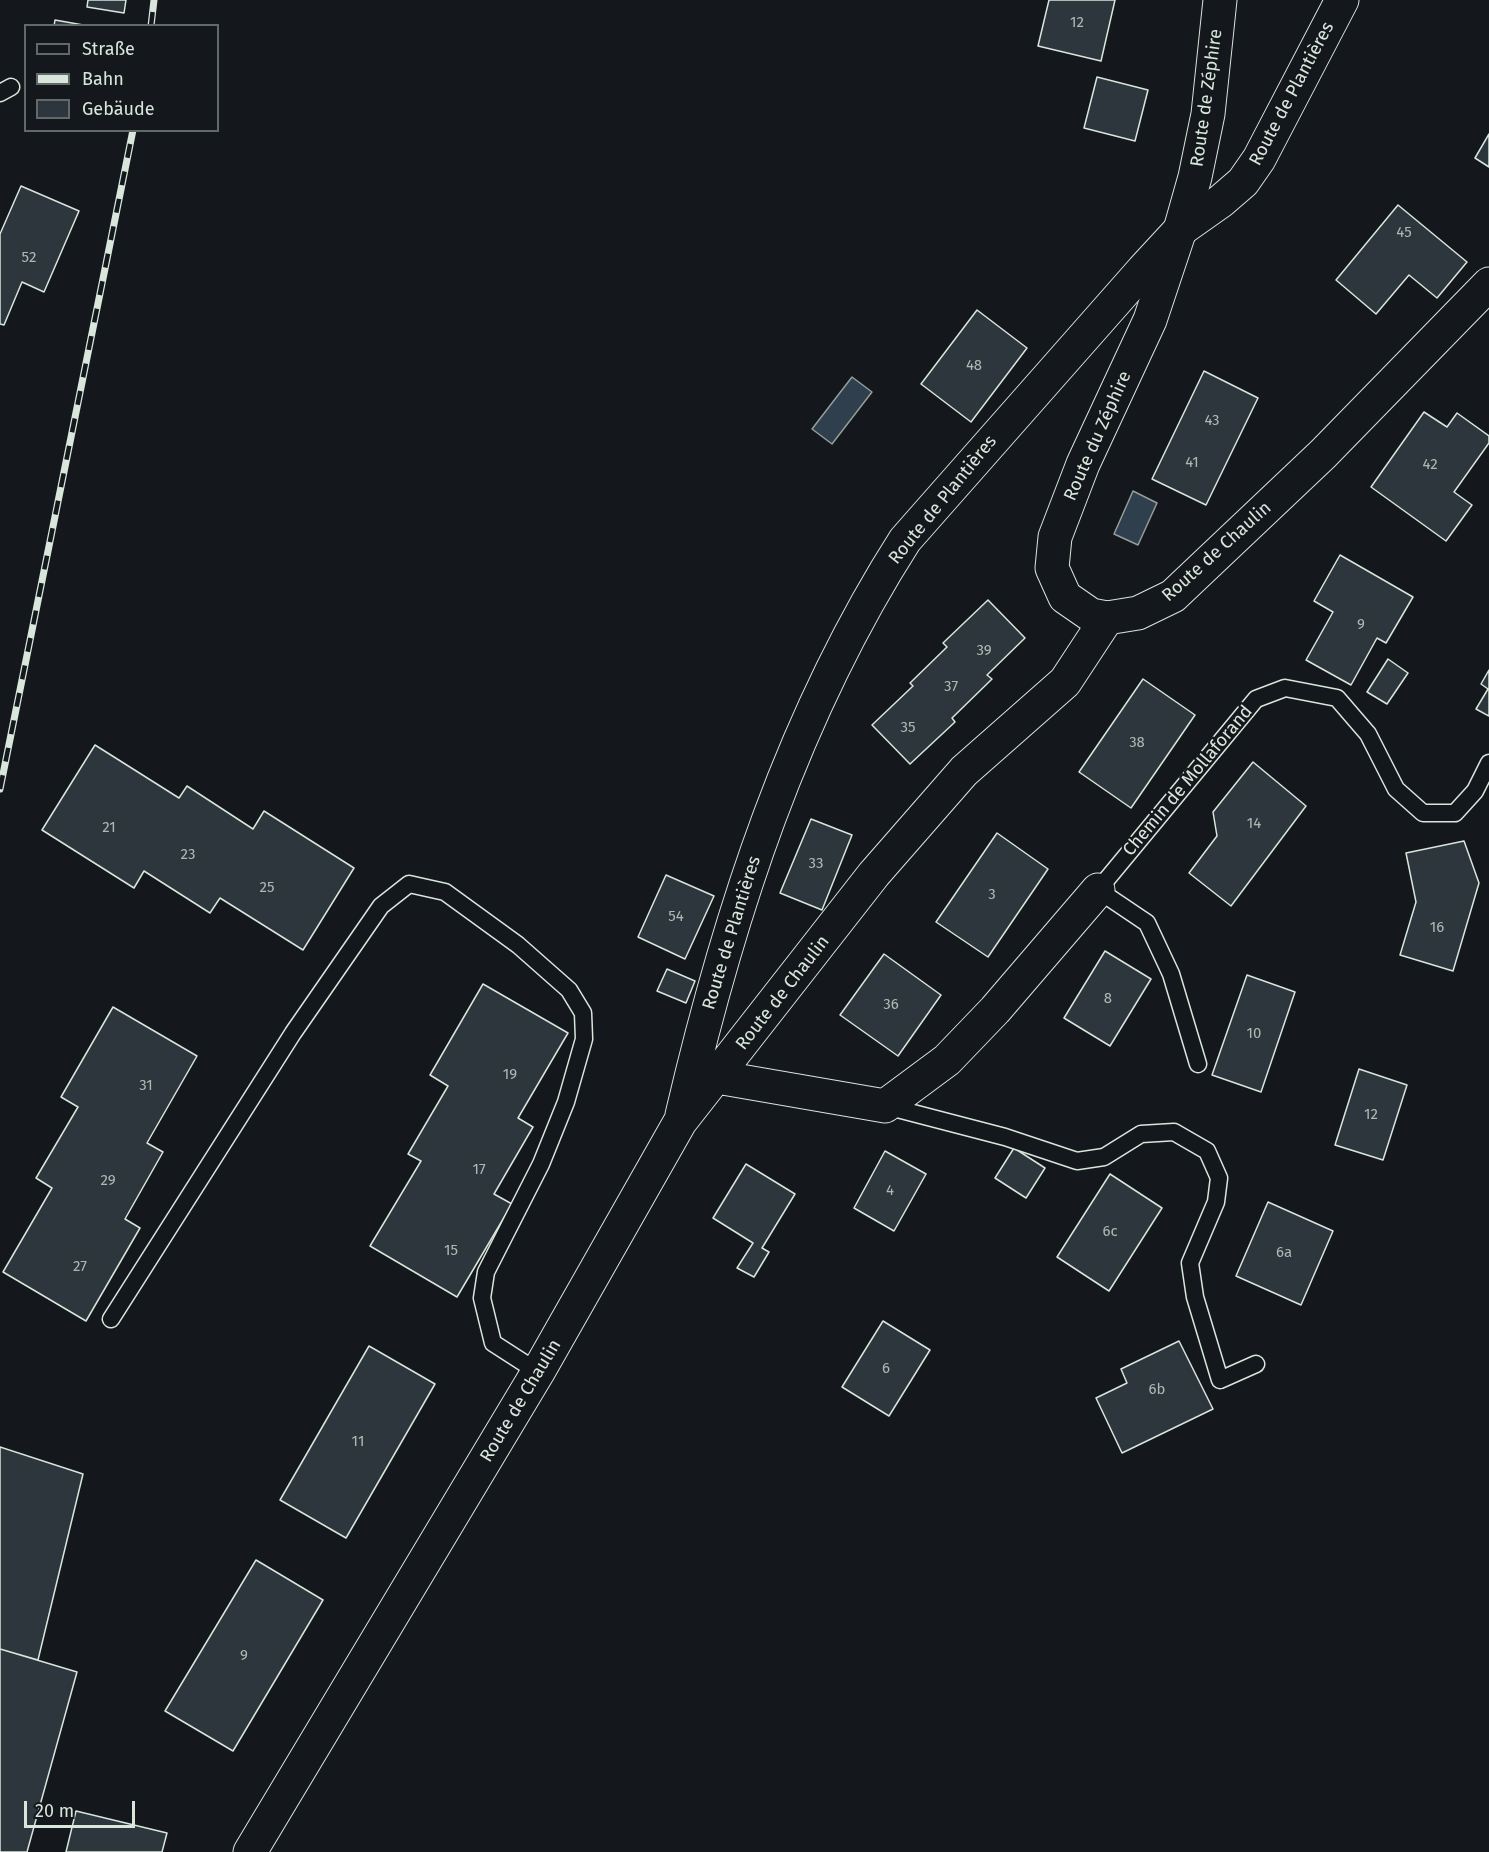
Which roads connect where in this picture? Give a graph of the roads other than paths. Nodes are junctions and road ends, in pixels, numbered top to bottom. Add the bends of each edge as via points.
1 (1220, 0) edge
2 (1342, 0) edge
3 (1179, 230) junction
4 (1489, 284) edge
5 (1107, 618) junction
6 (1489, 763) edge
7 (1098, 890) junction
8 (1198, 1064) dead end
9 (717, 1077) junction
10 (885, 1106) junction
11 (680, 1122) junction
12 (111, 1319) dead end
13 (1256, 1364) dead end
14 (538, 1372) junction
15 (250, 1852) edge

1 - 3 street, Route de Zéphire via 1208,114
2 - 3 street, Route de Plantières via 1259,159 1243,182
3 - 5 street, Route du Zéphire via 1150,320 1083,464 1052,552 1054,575 1065,597 1091,615
3 - 11 street, Route de Plantières via 905,540 873,590 783,778 737,908
4 - 5 street, Route de Chaulin via 1323,454 1173,596 1138,613
5 - 9 street, Route de Chaulin via 1065,682 964,771 874,874
6 - 7 lane, Chemin de Mollaforand via 1475,791 1455,813 1423,813 1396,789 1368,735 1337,698 1284,688 1256,699
7 - 8 lane via 1147,923 1171,974
7 - 10 street, Chemin de Mollaforand via 947,1060
9 - 10 street
9 - 11 street, Route de Chaulin
10 - 13 lane via 1005,1137 1077,1161 1104,1157 1141,1134 1174,1132 1207,1151 1219,1178 1216,1202 1190,1263 1195,1297 1220,1380
11 - 14 street, Route de Chaulin
12 - 14 lane via 293,1033 381,906 409,884 445,892 518,945 569,990 583,1013 584,1039 566,1102 541,1164 486,1272 482,1298 493,1343
14 - 15 street, Route de Chaulin

